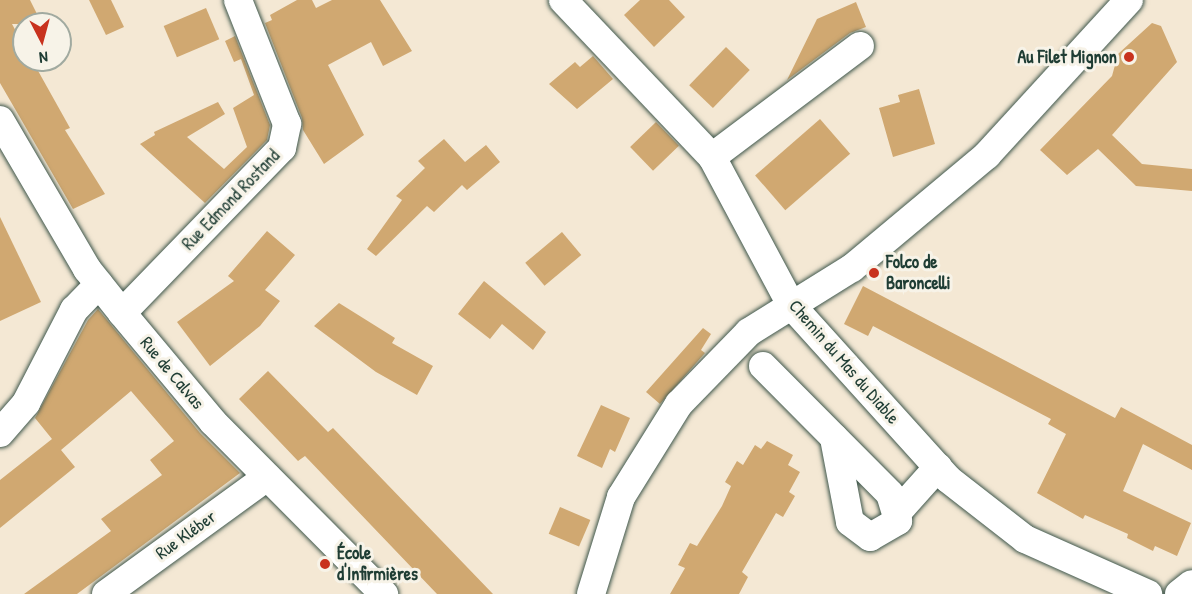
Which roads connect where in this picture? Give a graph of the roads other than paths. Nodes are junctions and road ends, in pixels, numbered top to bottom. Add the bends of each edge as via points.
1 (238, 0) edge
2 (563, 0) edge
3 (1129, 0) edge
4 (860, 46) dead end
5 (0, 120) edge
6 (712, 157) junction
7 (99, 284) junction
8 (791, 305) junction
9 (122, 313) junction
10 (763, 366) dead end
11 (0, 433) edge
12 (834, 438) junction
13 (938, 467) junction
14 (267, 477) junction
15 (896, 513) junction
16 (1192, 584) edge
17 (106, 594) edge
18 (384, 594) edge
19 (591, 594) edge
20 (1148, 594) edge
21 (1179, 594) edge

1 - 9 street, Rue Edmond Rostand via 286,124 282,148
2 - 6 street, Chemin du Mas du Diable
3 - 8 street via 987,155 852,268
4 - 6 street
5 - 7 street, Rue de Calvas
6 - 8 street, Chemin du Mas du Diable
7 - 9 street, Rue de Calvas
7 - 11 street via 74,310 26,403
8 - 13 street, Chemin du Mas du Diable
8 - 19 street via 749,332 679,404 621,497
9 - 14 street, Rue de Calvas via 213,422
10 - 12 street
12 - 15 street via 890,494
12 - 15 street via 850,522 870,537 898,521
13 - 15 street
13 - 20 street, Chemin du Mas du Diable via 1025,539
14 - 17 street, Rue Kléber
14 - 18 street, Rue de Calvas
16 - 21 street

